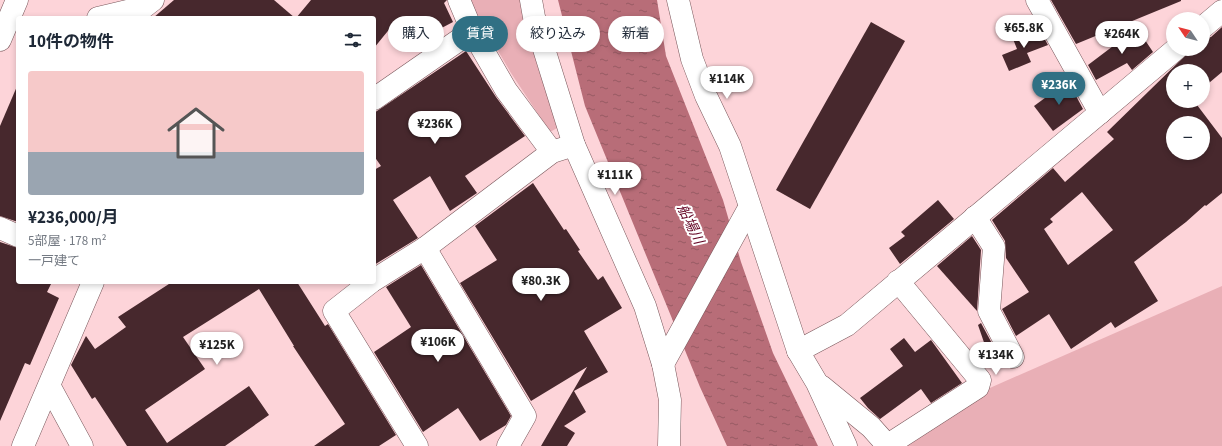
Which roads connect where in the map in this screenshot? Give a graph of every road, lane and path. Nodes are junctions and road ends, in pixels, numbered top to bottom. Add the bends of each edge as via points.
1 (17, 0) edge
2 (459, 0) edge
3 (531, 0) edge
4 (678, 0) edge
5 (1037, 0) edge
6 (150, 8) edge
7 (1222, 11) edge
8 (108, 16) edge
9 (466, 16) edge
10 (1210, 21) edge
11 (8, 33) edge
12 (452, 45) edge
13 (484, 52) edge
14 (1168, 56) edge
15 (376, 98) edge
16 (1100, 113) junction
17 (574, 145) junction
18 (552, 152) junction
19 (749, 208) junction
20 (975, 217) junction
21 (0, 228) edge
22 (16, 235) edge
23 (425, 248) junction
24 (376, 278) edge
25 (898, 281) junction
26 (91, 284) edge
27 (367, 284) edge
28 (798, 351) junction
29 (1013, 357) dead end
30 (663, 364) junction
31 (817, 383) junction
32 (50, 387) junction
33 (23, 446) edge
34 (82, 446) edge
35 (417, 446) edge
36 (508, 446) edge
37 (670, 446) edge
38 (846, 446) edge
39 (888, 446) edge

1 - 11 main road
2 - 9 main road
3 - 17 main road
4 - 19 main road via 692,59 730,146
5 - 16 main road
6 - 8 main road
7 - 10 main road
12 - 15 main road
13 - 18 main road via 506,90
14 - 16 main road
16 - 20 main road
17 - 18 main road
17 - 30 main road via 645,306
18 - 23 main road
19 - 28 main road
19 - 30 main road
20 - 25 main road
20 - 29 main road via 994,248 990,311
21 - 22 main road
23 - 24 main road
23 - 36 main road via 525,416
25 - 28 main road via 847,324
25 - 39 main road via 980,380 978,387
26 - 32 main road
27 - 35 main road via 334,311
28 - 31 main road
30 - 37 main road via 670,400
31 - 38 main road
31 - 39 main road via 871,427
32 - 33 main road
32 - 34 main road

